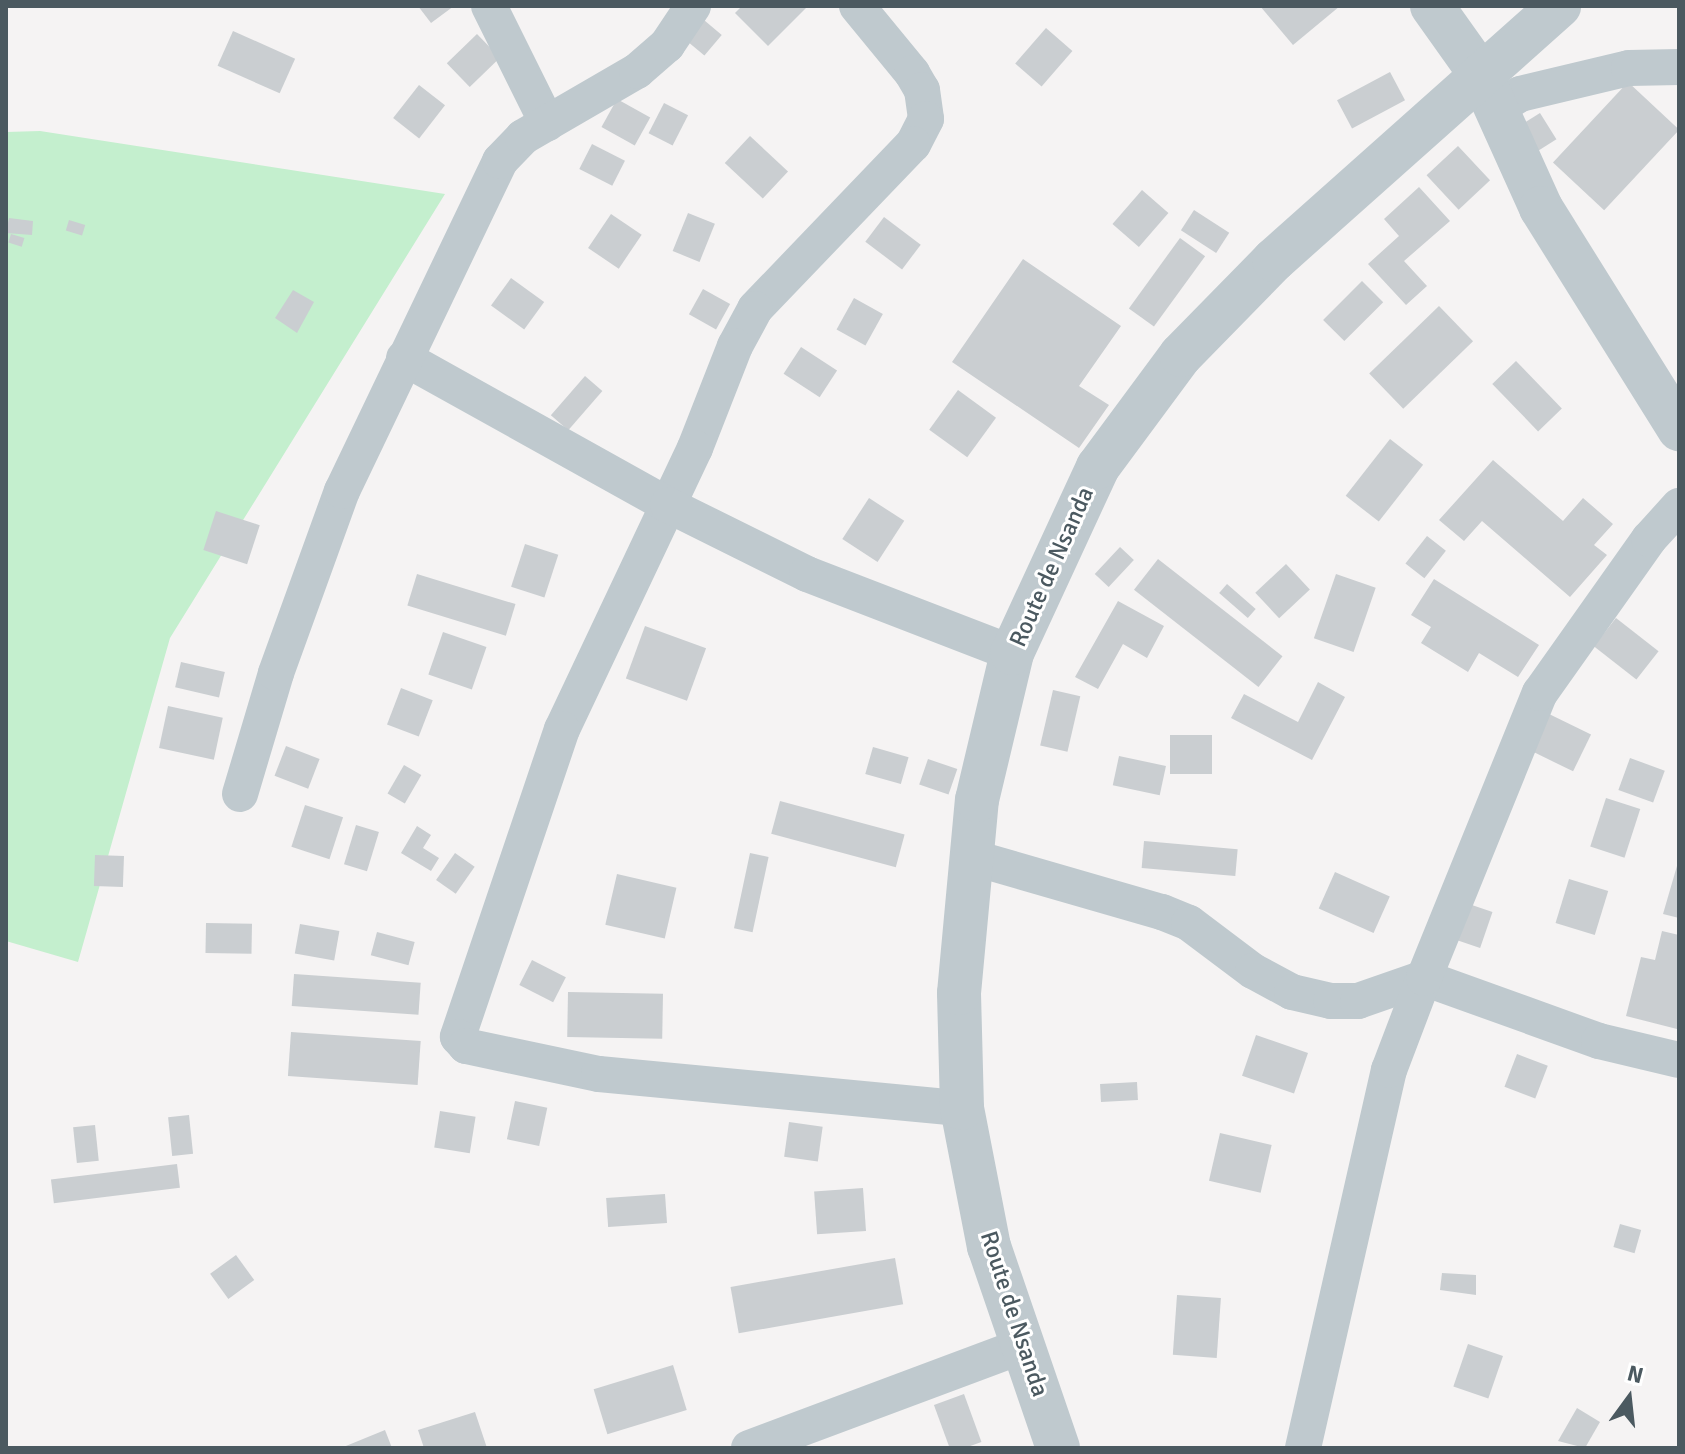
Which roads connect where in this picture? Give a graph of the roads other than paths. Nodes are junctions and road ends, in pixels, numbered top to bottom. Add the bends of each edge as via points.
1 (489, 6) edge
2 (693, 6) edge
3 (857, 6) edge
4 (1432, 6) edge
5 (1559, 6) edge
6 (1679, 67) edge
7 (1489, 92) junction
8 (547, 123) junction
9 (404, 358) junction
10 (1679, 429) edge
11 (668, 505) junction
12 (1679, 506) edge
13 (1012, 653) junction
14 (240, 794) dead end
15 (971, 857) junction
16 (1424, 978) junction
17 (1679, 1060) edge
18 (962, 1108) junction
19 (1024, 1345) junction
20 (749, 1448) edge
21 (1058, 1448) edge
22 (1303, 1448) edge

1 - 8 street
2 - 8 street via 667,45 637,71
3 - 11 street via 912,73 922,90 926,119 913,144 755,309
4 - 7 street
5 - 7 street, Route de Nsanda
6 - 7 street via 1629,68 1520,94
7 - 10 street via 1541,208
7 - 13 street, Route de Nsanda via 1274,260 1181,355 1098,467
8 - 9 street via 500,161
9 - 11 street
9 - 14 street via 337,504 276,673
11 - 13 street via 807,574
11 - 18 street via 562,729 458,1031 461,1043 599,1074
12 - 16 street via 1649,539 1540,693
13 - 15 street, Route de Nsanda via 977,800
15 - 16 street via 1189,923 1253,971 1292,992 1358,1001
15 - 18 street, Route de Nsanda via 959,993
16 - 17 street via 1599,1041
16 - 22 street via 1389,1070
18 - 19 street, Route de Nsanda via 989,1247
19 - 20 street
19 - 21 street, Route de Nsanda

